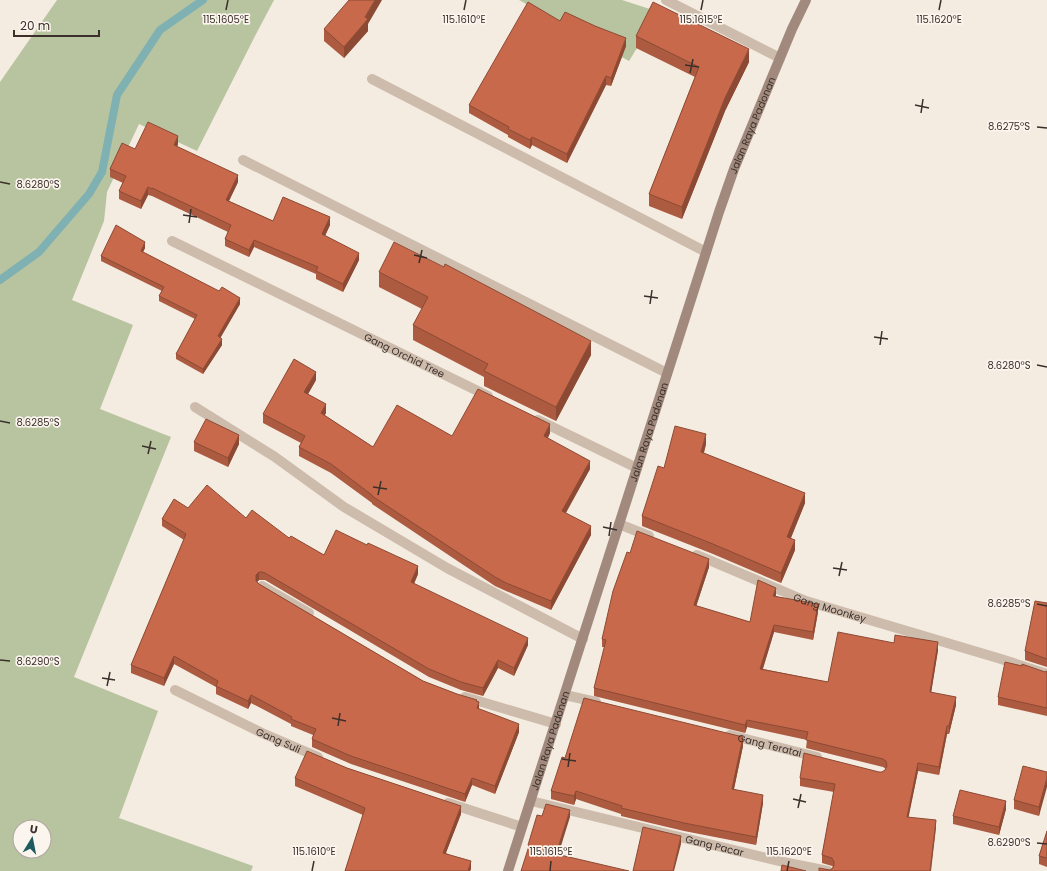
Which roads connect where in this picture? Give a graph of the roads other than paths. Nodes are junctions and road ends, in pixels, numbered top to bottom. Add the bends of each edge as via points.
1 (666, 0) edge
2 (806, 0) edge
3 (780, 58) junction
4 (372, 79) dead end
5 (243, 160) dead end
6 (172, 241) dead end
7 (706, 252) junction
8 (667, 373) junction
9 (494, 398) edge
10 (194, 407) dead end
11 (530, 416) edge
12 (637, 468) junction
13 (619, 524) junction
14 (656, 538) edge
15 (685, 550) edge
16 (262, 586) edge
17 (317, 618) edge
18 (583, 639) junction
19 (1047, 674) edge
20 (175, 690) dead end
21 (454, 694) edge
22 (564, 695) junction
23 (603, 704) edge
24 (556, 724) junction
25 (719, 733) edge
26 (827, 759) edge
27 (327, 761) edge
28 (441, 801) edge
29 (530, 802) junction
30 (522, 827) junction
31 (508, 871) edge
32 (828, 871) edge

1 - 3 street
2 - 3 main road, Jalan Raya Padonan
3 - 7 main road, Jalan Raya Padonan via 734,169
4 - 7 street
5 - 8 street
6 - 9 street, Gang Orchid Tree
7 - 8 main road, Jalan Raya Padonan
8 - 12 main road, Jalan Raya Padonan
10 - 18 street via 275,457 344,507 447,568
11 - 12 street
12 - 13 main road, Jalan Raya Padonan
13 - 14 street
13 - 18 main road, Jalan Raya Padonan
15 - 19 street, Gang Moonkey via 806,601
16 - 17 street
18 - 22 main road, Jalan Raya Padonan
20 - 27 street, Gang Suli via 262,733
21 - 24 street
22 - 23 street
22 - 24 main road, Jalan Raya Padonan
24 - 29 main road, Jalan Raya Padonan
25 - 26 street, Gang Teratai
28 - 30 street
29 - 30 main road, Jalan Raya Padonan
29 - 32 street, Gang Pacar
30 - 31 main road, Jalan Raya Padonan

